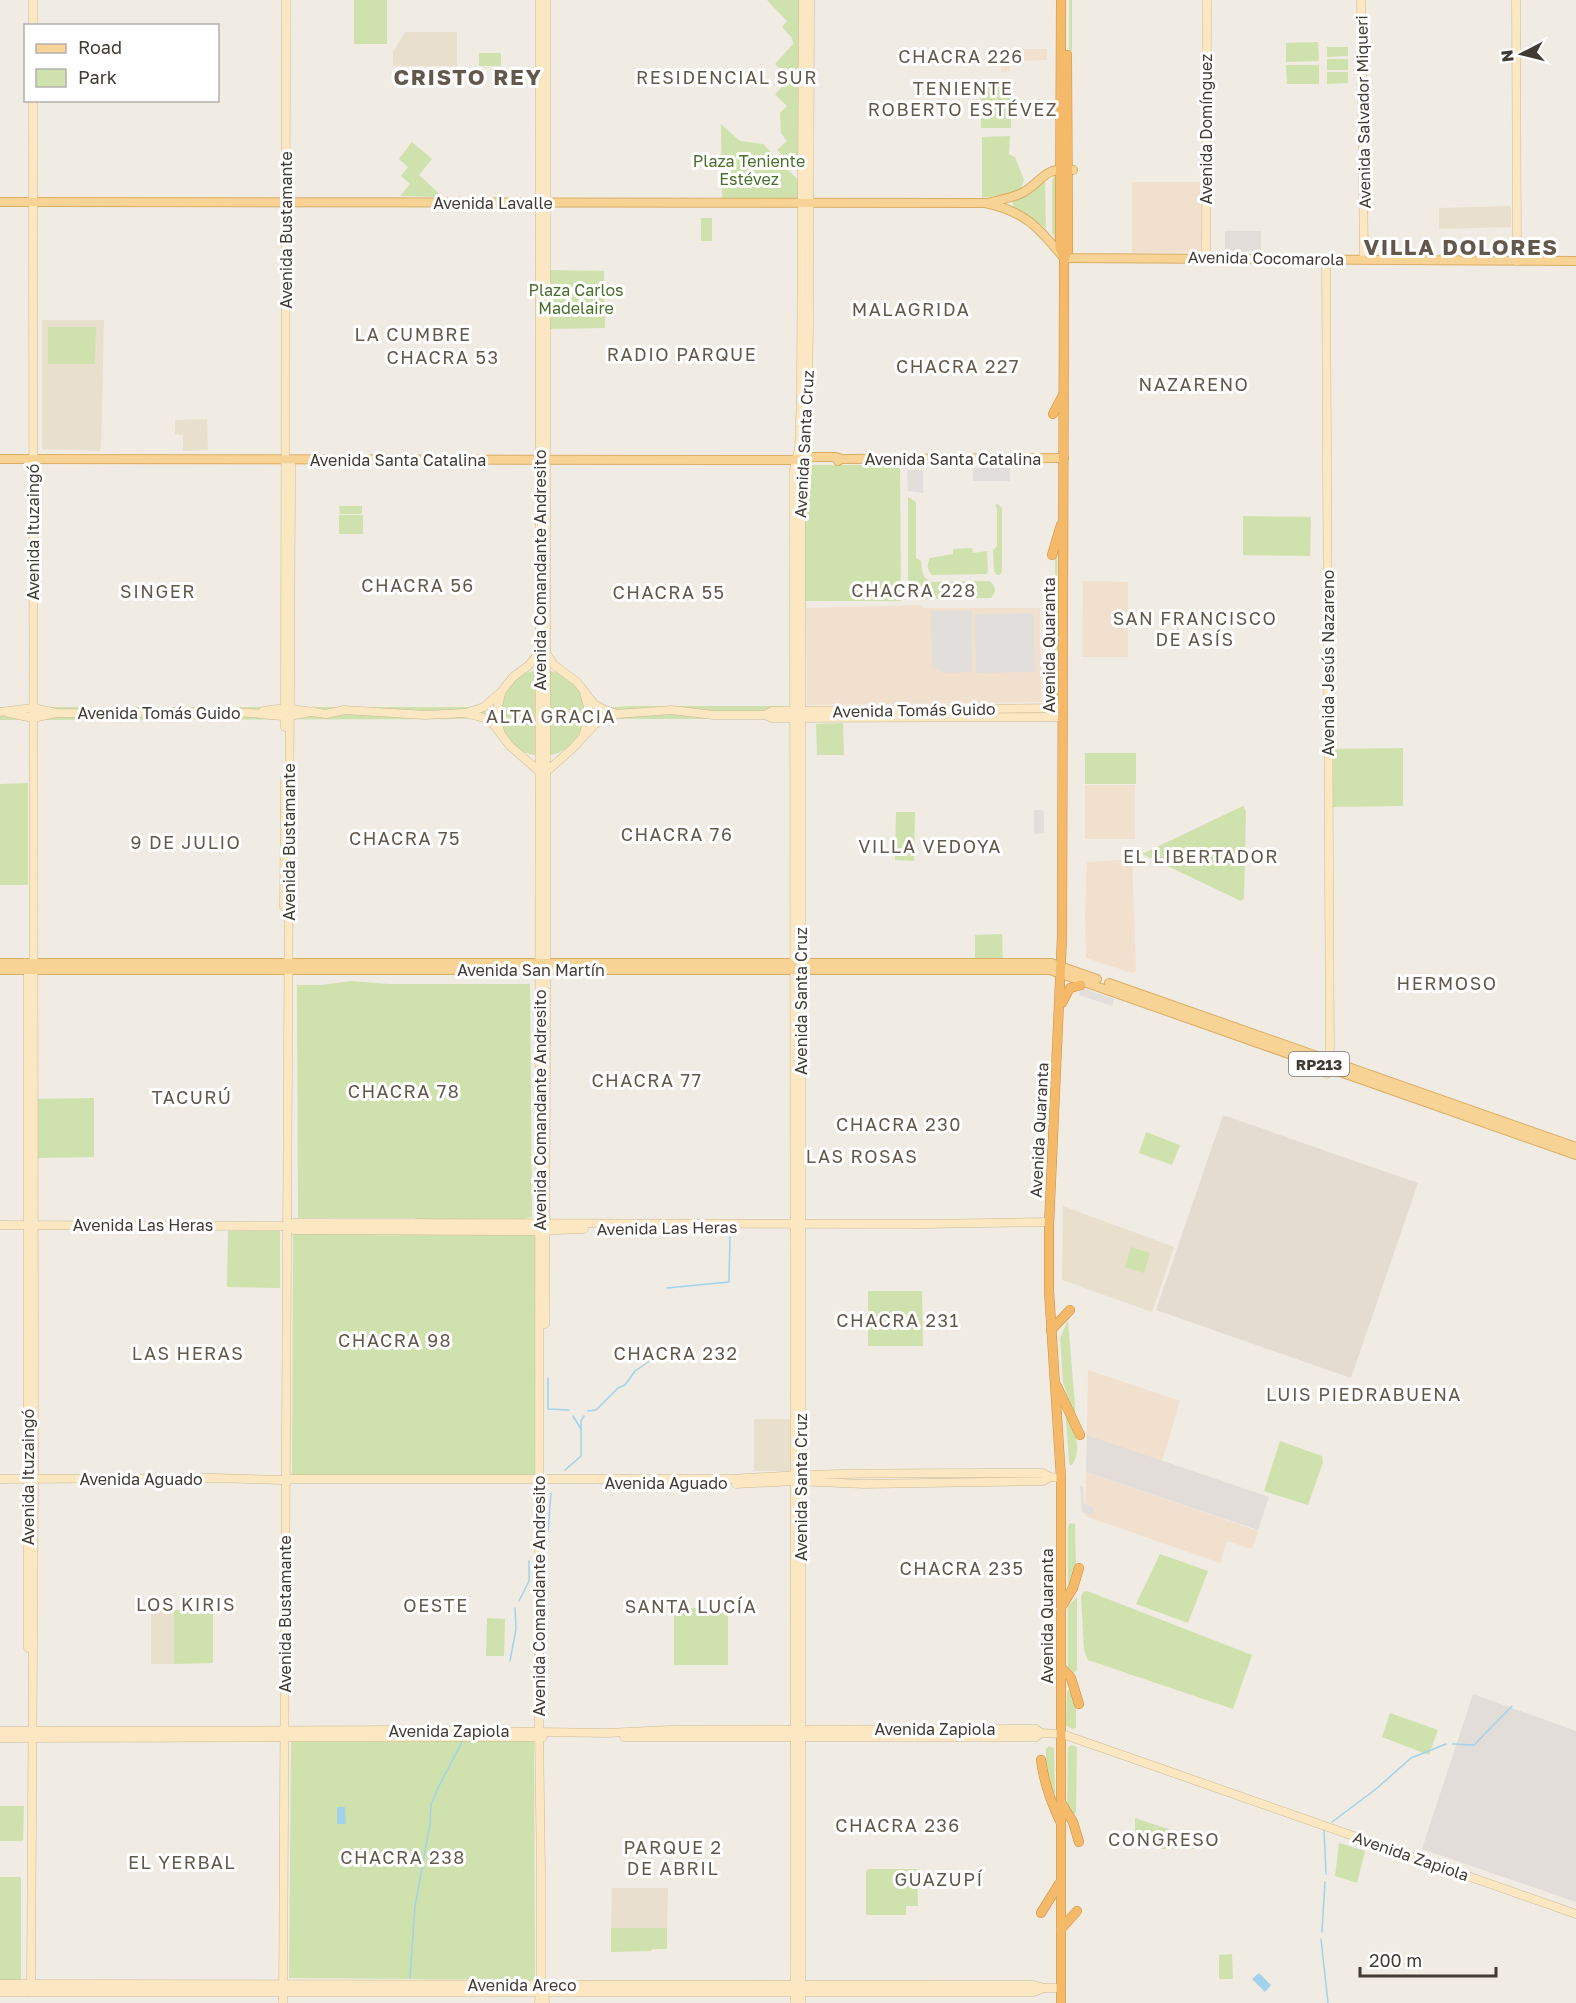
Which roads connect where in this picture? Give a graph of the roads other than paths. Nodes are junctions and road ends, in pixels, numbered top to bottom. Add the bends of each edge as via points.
1 (33, 0) edge
2 (286, 0) edge
3 (540, 0) edge
4 (546, 0) edge
5 (803, 0) edge
6 (810, 0) edge
7 (1061, 0) edge
8 (1067, 0) edge
9 (1207, 0) edge
10 (1361, 0) edge
11 (1516, 0) edge
12 (33, 24) edge
13 (1060, 97) junction
14 (33, 102) edge
15 (1053, 110) dead end
16 (1067, 170) junction
17 (0, 202) edge
18 (33, 202) junction
19 (286, 202) junction
20 (543, 203) junction
21 (806, 203) junction
22 (985, 203) junction
23 (1206, 257) junction
24 (1064, 258) junction
25 (1326, 258) junction
26 (1364, 259) junction
27 (1517, 261) junction
28 (1576, 261) edge
29 (1072, 320) dead end
30 (1064, 335) junction
31 (1064, 393) junction
32 (1053, 414) dead end
33 (1068, 458) junction
34 (0, 459) edge
35 (33, 459) junction
36 (286, 460) junction
37 (543, 460) junction
38 (799, 460) junction
39 (1064, 514) junction
40 (1052, 555) dead end
41 (543, 652) junction
42 (543, 667) junction
43 (559, 670) junction
44 (521, 672) junction
45 (502, 692) junction
46 (585, 694) junction
47 (33, 708) junction
48 (3, 712) edge
49 (57, 713) junction
50 (287, 713) junction
51 (465, 713) junction
52 (1063, 713) junction
53 (617, 714) junction
54 (798, 714) junction
55 (33, 718) junction
56 (500, 732) junction
57 (583, 735) junction
58 (517, 752) junction
59 (566, 753) junction
60 (543, 759) junction
61 (543, 772) junction
62 (0, 963) edge
63 (543, 966) junction
64 (797, 966) junction
65 (286, 967) junction
66 (32, 968) junction
67 (0, 970) edge
68 (1061, 970) junction
69 (1081, 985) dead end
70 (1060, 1008) junction
71 (1329, 1067) junction
72 (1576, 1147) edge
73 (1576, 1155) edge
74 (1049, 1224) junction
75 (0, 1225) edge
76 (31, 1225) junction
77 (287, 1226) junction
78 (798, 1226) junction
79 (543, 1227) junction
80 (1070, 1310) dead end
81 (1051, 1330) junction
82 (1055, 1382) junction
83 (1080, 1435) dead end
84 (798, 1478) junction
85 (1061, 1478) junction
86 (0, 1479) edge
87 (31, 1479) junction
88 (284, 1480) junction
89 (541, 1481) junction
90 (1079, 1568) dead end
91 (1062, 1606) junction
92 (1051, 1622) dead end
93 (1062, 1622) junction
94 (1062, 1668) junction
95 (1079, 1704) dead end
96 (0, 1731) edge
97 (798, 1733) junction
98 (30, 1734) junction
99 (284, 1734) junction
100 (1062, 1734) junction
101 (541, 1735) junction
102 (0, 1738) edge
103 (1041, 1760) dead end
104 (1062, 1804) junction
105 (1062, 1824) junction
106 (1079, 1842) dead end
107 (1061, 1879) junction
108 (1077, 1911) dead end
109 (1041, 1913) dead end
110 (1576, 1914) edge
111 (1061, 1929) junction
112 (0, 1984) edge
113 (29, 1987) junction
114 (283, 1988) junction
115 (542, 1988) junction
116 (798, 1988) junction
117 (1066, 1988) junction
118 (0, 1992) edge
119 (28, 2003) edge
120 (283, 2003) edge
121 (539, 2003) edge
122 (544, 2003) edge
123 (795, 2003) edge
124 (801, 2003) edge
125 (1061, 2003) edge

1 - 12 main road
2 - 19 main road, Avenida Bustamante
3 - 20 main road, Avenida Comandante Andresito
4 - 20 main road, Avenida Comandante Andresito
5 - 21 main road, Avenida Santa Cruz
6 - 21 main road, Avenida Santa Cruz
7 - 13 highway, Avenida Quaranta
8 - 16 highway, Avenida Quaranta
9 - 23 main road, Avenida Domínguez
10 - 26 main road, Avenida Salvador Miqueri
11 - 27 main road
13 - 15 highway
13 - 16 highway, Avenida Quaranta
14 - 18 main road, Avenida Ituzaingó
16 - 22 main road, Avenida Lavalle via 1048,172 1023,193
16 - 24 highway, Avenida Quaranta via 1060,248
17 - 18 main road, Avenida Lavalle
18 - 19 main road, Avenida Lavalle
18 - 35 main road, Avenida Ituzaingó
19 - 20 main road, Avenida Lavalle
19 - 36 main road, Avenida Bustamante
20 - 21 main road, Avenida Lavalle
20 - 37 main road, Avenida Comandante Andresito
21 - 22 main road, Avenida Lavalle
21 - 38 main road, Avenida Santa Cruz
22 - 24 main road, Avenida Lavalle via 1027,219
23 - 24 main road, Avenida Cocomarola
23 - 25 main road, Avenida Cocomarola
24 - 30 highway, Avenida Quaranta
25 - 26 main road, Avenida Cocomarola
25 - 71 main road, Avenida Jesús Nazareno
26 - 27 main road, Avenida Cocomarola
27 - 28 main road, Avenida Cocomarola
29 - 30 highway
30 - 31 highway, Avenida Quaranta
31 - 32 highway
31 - 33 highway, Avenida Quaranta
33 - 38 main road, Avenida Santa Catalina
33 - 39 highway, Avenida Quaranta
34 - 35 main road, Avenida Santa Catalina
35 - 36 main road, Avenida Santa Catalina
35 - 47 main road, Avenida Ituzaingó
36 - 37 main road, Avenida Santa Catalina
36 - 50 main road, Avenida Bustamante via 291,465
37 - 38 main road, Avenida Santa Catalina
37 - 41 main road, Avenida Comandante Andresito
38 - 54 main road, Avenida Santa Cruz via 794,469
39 - 40 highway
39 - 52 highway, Avenida Quaranta
41 - 42 main road, Avenida Comandante Andresito
41 - 43 main road
41 - 44 main road, Avenida Tomás Guido
42 - 43 main road
42 - 44 main road
42 - 60 main road, Avenida Comandante Andresito
43 - 46 main road via 572,677
44 - 45 main road, Avenida Tomás Guido
45 - 51 main road, Avenida Tomás Guido via 484,707
45 - 56 main road via 496,715
46 - 53 main road via 599,708
46 - 57 main road via 588,719
47 - 48 main road, Avenida Tomás Guido
47 - 49 main road, Avenida Tomás Guido
47 - 55 main road, Avenida Ituzaingó
48 - 55 main road, Avenida Tomás Guido
49 - 50 main road, Avenida Tomás Guido
49 - 55 main road, Avenida Tomás Guido
50 - 51 main road, Avenida Tomás Guido
50 - 65 main road, Avenida Bustamante
51 - 56 main road, Avenida Tomás Guido via 487,719
52 - 54 main road, Avenida Tomás Guido
52 - 68 highway, Avenida Quaranta
53 - 54 main road, Avenida Tomás Guido via 672,711 772,718
53 - 57 main road, Avenida Tomás Guido via 596,723
54 - 64 main road, Avenida Santa Cruz
55 - 66 main road, Avenida Ituzaingó
56 - 58 main road, Avenida Tomás Guido
57 - 59 main road, Avenida Tomás Guido
58 - 60 main road
58 - 61 main road, Avenida Tomás Guido
59 - 60 main road, Avenida Tomás Guido
59 - 61 main road, Avenida Tomás Guido
60 - 61 main road, Avenida Comandante Andresito
61 - 63 main road, Avenida Comandante Andresito
62 - 66 main road, Avenida San Martín
63 - 64 main road, Avenida San Martín
63 - 65 main road, Avenida San Martín
63 - 79 main road, Avenida Comandante Andresito
64 - 68 main road, Avenida San Martín via 1051,963
64 - 78 main road, Avenida Santa Cruz
65 - 66 main road, Avenida San Martín
65 - 77 main road, Avenida Bustamante
66 - 67 main road, Avenida San Martín
66 - 76 main road, Avenida Ituzaingó
68 - 70 highway, Avenida Quaranta
68 - 71 main road, RP213
69 - 70 highway via 1070,988
70 - 74 highway, Avenida Quaranta
71 - 72 main road, RP213
71 - 73 main road, RP213
74 - 78 main road, Avenida Las Heras
74 - 81 highway, Avenida Quaranta
75 - 76 main road, Avenida Las Heras
76 - 77 main road, Avenida Las Heras
76 - 87 main road, Avenida Ituzaingó
77 - 79 main road, Avenida Las Heras via 294,1230
77 - 88 main road, Avenida Bustamante
78 - 79 main road, Avenida Las Heras
78 - 84 main road, Avenida Santa Cruz
79 - 89 main road, Avenida Comandante Andresito
80 - 81 highway
81 - 82 highway, Avenida Quaranta
82 - 83 highway
82 - 85 highway, Avenida Quaranta
84 - 85 main road, Avenida Aguado via 1043,1473
84 - 89 main road, Avenida Aguado via 732,1484
84 - 97 main road, Avenida Santa Cruz
85 - 91 highway, Avenida Quaranta
86 - 87 main road, Avenida Aguado
87 - 88 main road, Avenida Aguado
87 - 98 main road, Avenida Ituzaingó
88 - 89 main road, Avenida Aguado
88 - 99 main road, Avenida Bustamante
89 - 101 main road, Avenida Comandante Andresito
90 - 91 highway
91 - 93 highway, Avenida Quaranta
92 - 93 highway
93 - 94 highway, Avenida Quaranta
94 - 95 highway via 1071,1678
94 - 100 highway, Avenida Quaranta
96 - 98 main road, Avenida Zapiola
97 - 100 main road, Avenida Zapiola via 1036,1737 1041,1733
97 - 101 main road, Avenida Zapiola
97 - 116 main road, Avenida Santa Cruz
98 - 99 main road, Avenida Zapiola
98 - 102 main road, Avenida Zapiola
98 - 113 main road, Avenida Ituzaingó
99 - 101 main road, Avenida Zapiola
99 - 114 main road, Avenida Bustamante
100 - 104 highway, Avenida Quaranta
100 - 110 main road, Avenida Zapiola
101 - 115 main road, Avenida Comandante Andresito
103 - 105 highway via 1043,1780
104 - 105 highway, Avenida Quaranta
104 - 106 highway
105 - 107 highway, Avenida Quaranta
107 - 109 highway
107 - 111 highway, Avenida Quaranta
108 - 111 highway
111 - 117 highway, Avenida Quaranta
112 - 113 main road, Avenida Areco
113 - 114 main road, Avenida Areco
113 - 118 main road, Avenida Areco
113 - 119 main road, Avenida Ituzaingó
114 - 115 main road, Avenida Areco
114 - 120 main road, Avenida Bustamante
115 - 116 main road, Avenida Areco
115 - 121 main road, Avenida Comandante Andresito
115 - 122 main road, Avenida Comandante Andresito
116 - 117 main road, Avenida Areco
116 - 123 main road, Avenida Santa Cruz
116 - 124 main road, Avenida Santa Cruz
117 - 125 highway, Avenida Quaranta

